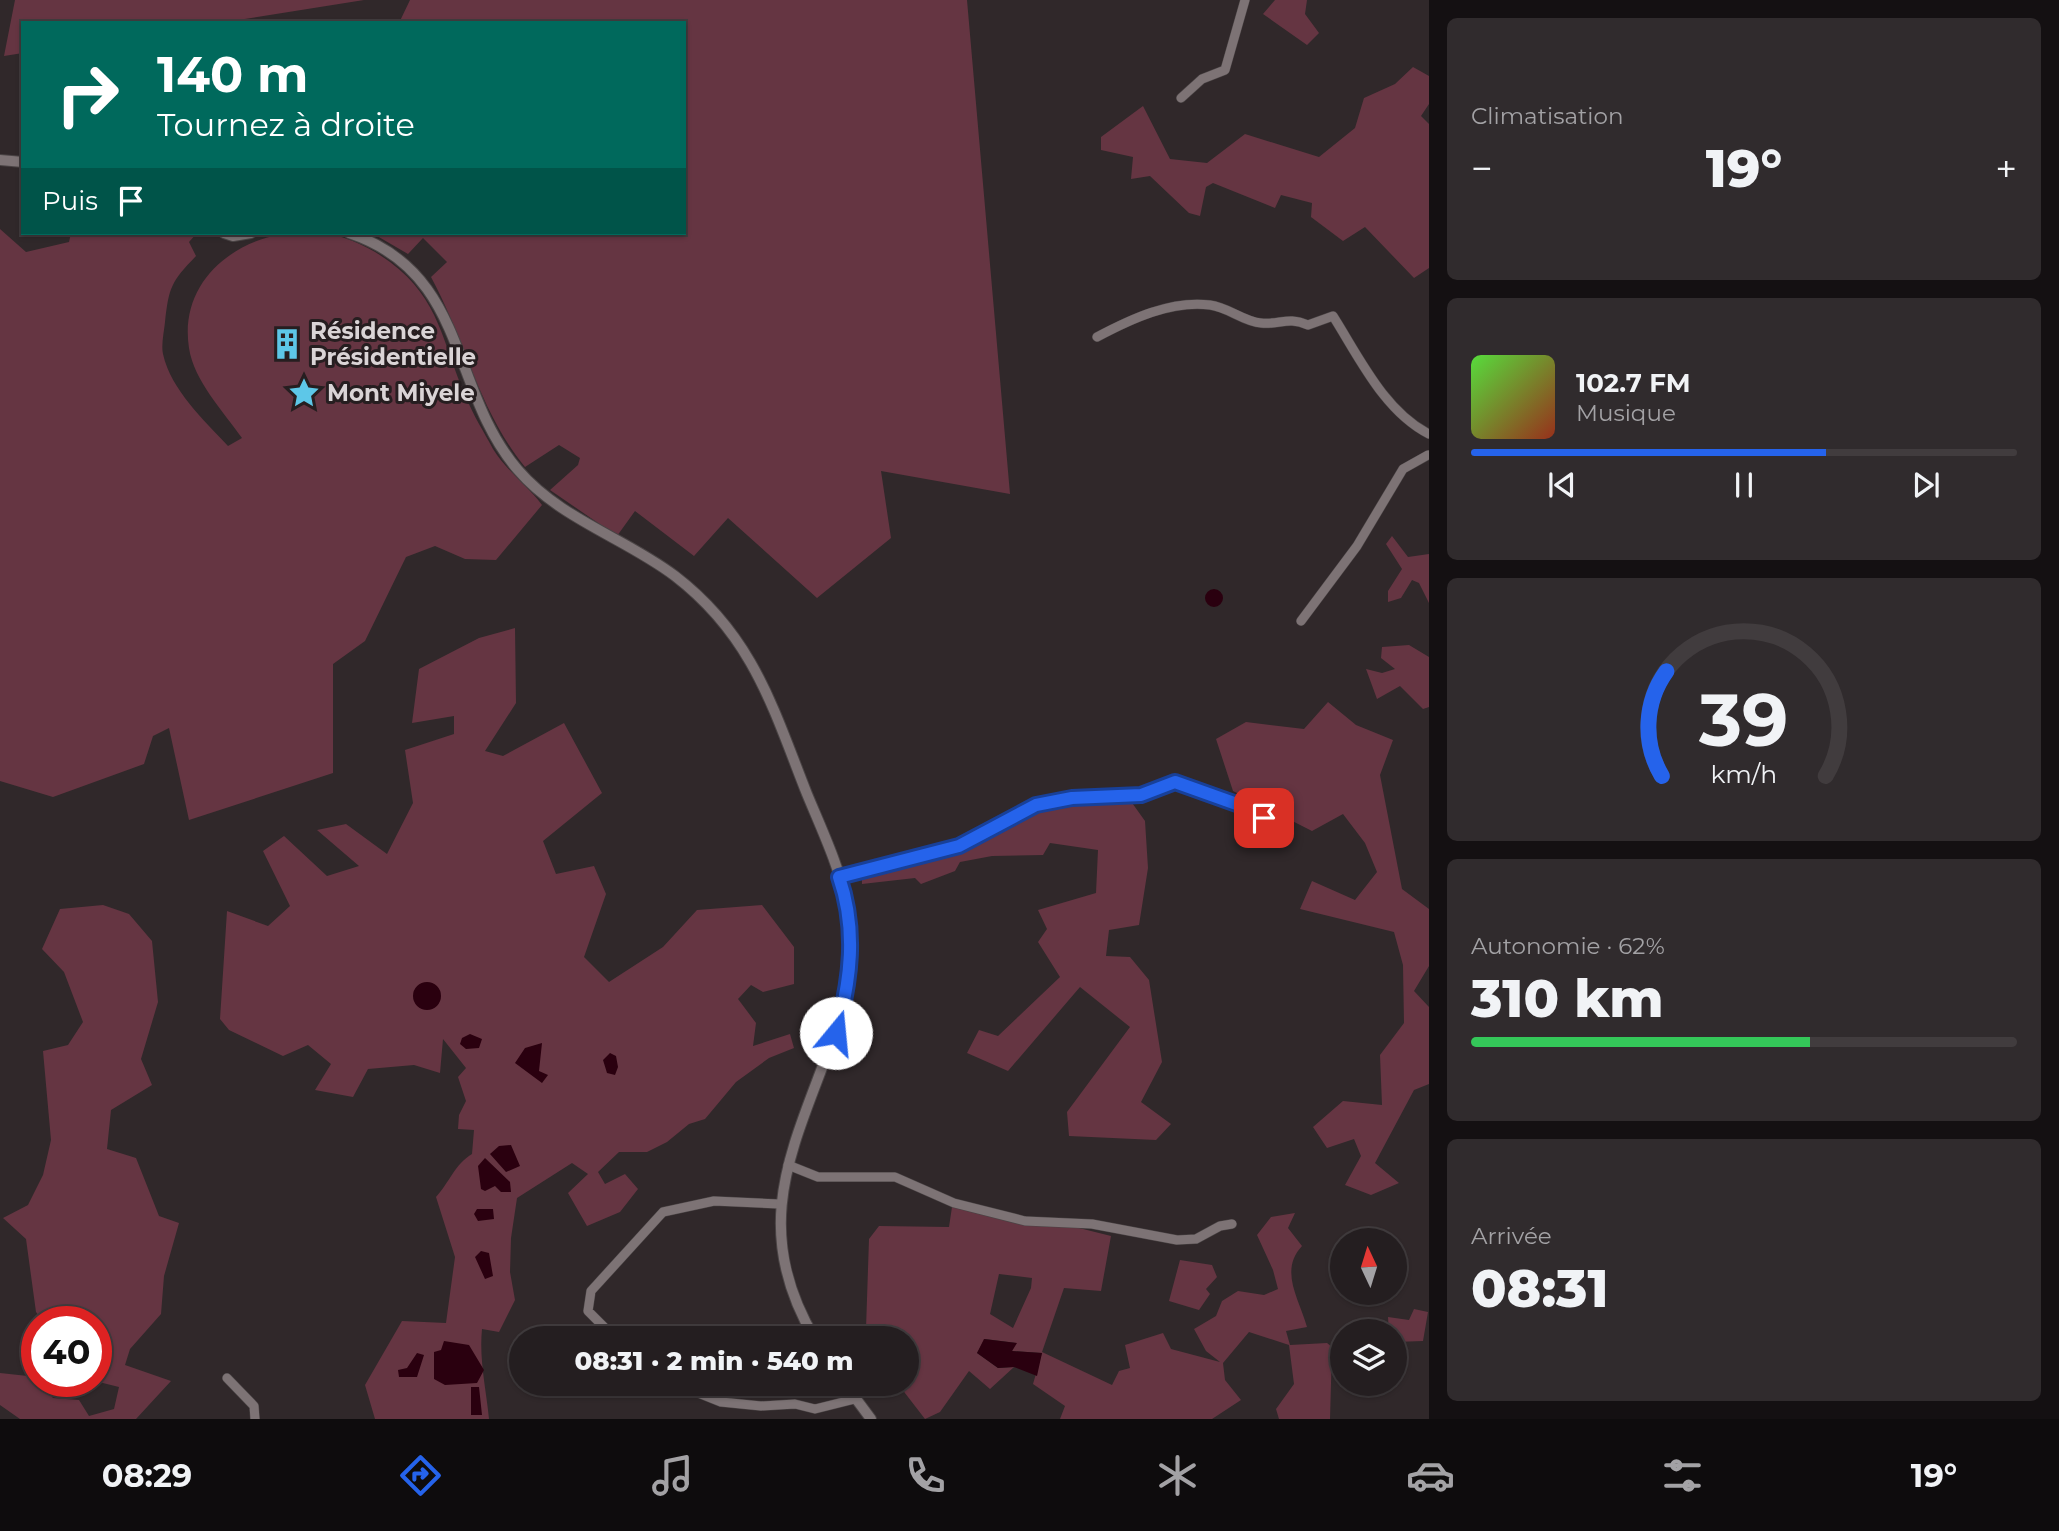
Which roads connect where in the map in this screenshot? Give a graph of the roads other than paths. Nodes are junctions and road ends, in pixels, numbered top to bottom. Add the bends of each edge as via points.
1 (1245, 0) edge
2 (1181, 98) dead end
3 (0, 160) edge
4 (21, 162) edge
5 (353, 235) edge
6 (1097, 337) dead end
7 (1429, 434) edge
8 (1429, 455) edge
9 (1301, 621) dead end
10 (1282, 829) dead end
11 (839, 877) junction
12 (788, 1165) junction
13 (779, 1204) junction
14 (1232, 1224) dead end
15 (603, 1326) edge
16 (807, 1326) edge
17 (228, 1378) dead end
18 (706, 1396) edge
19 (853, 1396) edge
20 (855, 1399) junction
21 (254, 1419) edge
22 (872, 1419) edge

1 - 2 street via 1225,70 1202,79
3 - 4 street
5 - 11 street via 390,252 426,287 452,330 491,431 517,470 552,502 676,577 731,629 757,669
6 - 7 street via 1140,314 1188,306 1211,305 1260,324 1294,318 1308,325 1332,316 1403,417
8 - 9 street via 1404,469 1357,546
10 - 11 street via 1245,807 1175,782 1141,795 1072,798 1036,805 959,846
11 - 12 street via 848,907 846,999
12 - 13 street
12 - 14 street via 818,1177 895,1177 954,1203 1025,1221 1092,1224 1177,1240 1196,1239
13 - 15 street via 714,1201 681,1206 654,1218 590,1292 588,1311
13 - 16 street via 786,1272
17 - 21 street via 254,1406
18 - 20 street via 721,1402 795,1404 815,1409
19 - 20 street
20 - 22 street

